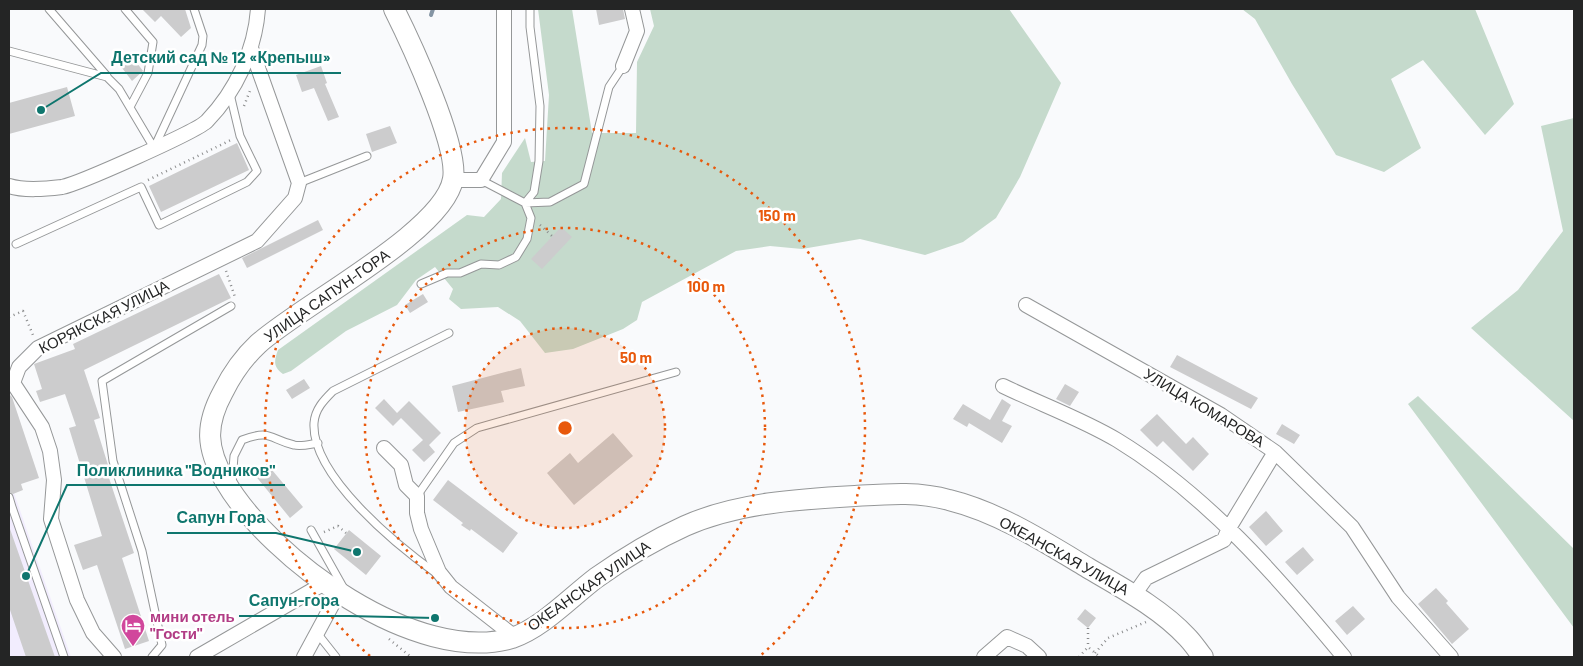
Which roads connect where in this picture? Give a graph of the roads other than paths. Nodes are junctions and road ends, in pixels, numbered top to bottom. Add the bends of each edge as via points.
1 (49, 9) edge
2 (125, 9) edge
3 (194, 9) edge
4 (258, 9) edge
5 (394, 9) edge
6 (504, 9) edge
7 (530, 9) edge
8 (632, 9) edge
9 (251, 48) junction
10 (9, 51) edge
11 (623, 66) joint
12 (107, 77) junction
13 (230, 94) junction
14 (130, 107) junction
15 (154, 148) junction
16 (367, 156) dead end
17 (453, 180) junction
18 (481, 180) junction
19 (299, 183) junction
20 (9, 186) edge
21 (525, 203) junction
22 (16, 244) dead end
23 (421, 284) dead end
24 (1026, 305) dead end
25 (231, 306) road end
26 (449, 333) dead end
27 (676, 372) dead end
28 (11, 386) edge
29 (1003, 386) dead end
30 (318, 443) junction
31 (384, 448) dead end
32 (1275, 452) junction
33 (232, 491) junction
34 (417, 496) junction
35 (9, 497) edge
36 (10, 508) edge
37 (1229, 528) junction
38 (311, 530) dead end
39 (442, 577) junction
40 (337, 593) junction
41 (1134, 595) junction
42 (317, 633) junction
43 (515, 637) junction
44 (492, 642) joint
45 (64, 657) edge
46 (114, 657) edge
47 (152, 657) edge
48 (197, 657) edge
49 (304, 657) edge
50 (336, 657) edge
51 (984, 657) edge
52 (1039, 657) edge
53 (1203, 657) edge
54 (1344, 657) edge
55 (1451, 657) edge

1 - 12 lane
2 - 14 lane via 153,42 148,74
3 - 15 lane via 203,36 202,45
4 - 9 street
5 - 17 main road via 443,126 451,152
6 - 18 street via 504,142
7 - 21 lane via 540,106 539,162 534,192
8 - 11 street via 637,31
9 - 13 street
9 - 19 street
10 - 12 lane
11 - 21 lane via 609,87 584,184 550,202
12 - 14 lane
13 - 15 street via 206,123
13 - 22 lane via 240,136 257,171 246,182 159,225 141,188
14 - 15 lane
15 - 20 street via 63,187 19,189
16 - 19 lane
17 - 18 street
17 - 33 main road, УЛИЦА САПУН-ГОРА via 435,213 394,248 282,325 240,363 211,413 209,425 215,460
18 - 21 lane
19 - 28 street, КОРЯКСКАЯ УЛИЦА via 296,198 257,240 38,348 19,368
21 - 23 lane via 531,218 527,239 516,257 500,265 481,264 460,272 447,272
24 - 32 street, УЛИЦА КОМАРОВА via 1221,415
25 - 47 lane via 102,381 113,461 142,551 162,644
26 - 30 lane via 333,390 319,406 314,424
27 - 34 lane via 477,428 451,446
28 - 46 street, КОРЯКСКАЯ УЛИЦА via 42,426 50,451 54,480 51,519 76,600 93,633
29 - 37 street via 1116,439 1182,484
30 - 33 lane via 295,446 259,434 242,440 234,456
30 - 39 lane via 348,497 404,550
31 - 34 street via 401,465 406,485
32 - 37 street
32 - 55 street, УЛИЦА КОМАРОВА via 1352,527 1398,597
33 - 40 main road, УЛИЦА САПУН-ГОРА via 259,527
34 - 39 street via 424,539
35 - 36 lane
36 - 45 lane
37 - 41 street via 1224,540 1146,578
37 - 54 street via 1297,600
38 - 40 lane
39 - 43 street
40 - 42 street
40 - 44 main road, УЛИЦА САПУН-ГОРА via 406,629 450,641
40 - 48 street
41 - 43 main road, ОКЕАНСКАЯ УЛИЦА via 1049,544 994,516 948,499 906,493 813,498 737,509 690,524 647,545 595,579 551,615
41 - 53 main road, ОКЕАНСКАЯ УЛИЦА via 1186,635
42 - 49 street
42 - 50 lane
43 - 44 main road, ОКЕАНСКАЯ УЛИЦА
51 - 52 street via 1007,637 1028,646

